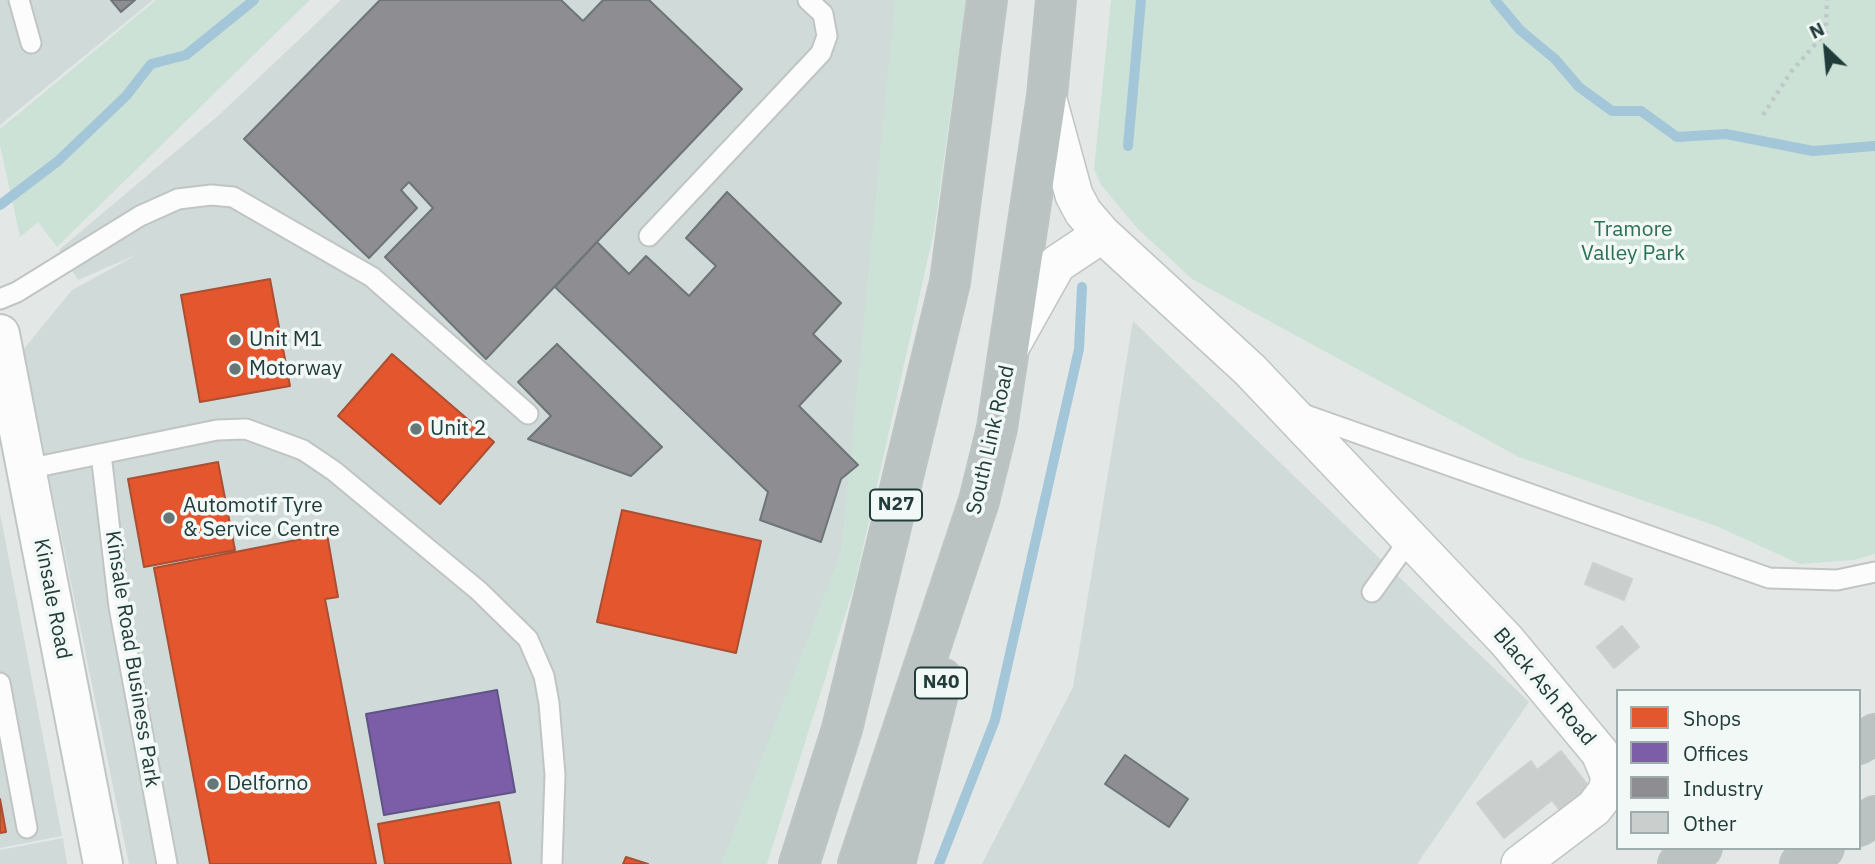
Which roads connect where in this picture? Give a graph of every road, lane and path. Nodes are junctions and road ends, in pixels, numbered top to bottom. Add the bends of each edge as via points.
1 (19, 0) edge
2 (808, 0) edge
3 (987, 0) edge
4 (1056, 0) edge
5 (1827, 0) edge
6 (32, 43) dead end
7 (1047, 96) junction
8 (1763, 115) dead end
9 (1102, 234) junction
10 (649, 236) dead end
11 (0, 299) edge
12 (0, 334) edge
13 (1011, 346) junction
14 (1287, 409) junction
15 (528, 414) dead end
16 (101, 454) junction
17 (27, 469) junction
18 (979, 501) junction
19 (1410, 538) junction
20 (1875, 572) edge
21 (1373, 592) dead end
22 (0, 683) edge
23 (27, 828) dead end
24 (1699, 850) edge
25 (1821, 850) edge
26 (103, 864) edge
27 (167, 864) edge
28 (552, 864) edge
29 (799, 864) edge
30 (858, 864) edge
31 (895, 864) edge
32 (1520, 864) edge
33 (1678, 864) edge
34 (1800, 864) edge

1 - 6 lane
2 - 10 lane via 823,14 827,36 821,52
3 - 29 highway, N27 via 950,282 842,729
4 - 7 highway, South Link Road
5 - 8 path via 1826,32 1791,72
7 - 9 street via 1074,195
7 - 13 highway, South Link Road
9 - 13 street via 1057,264
9 - 14 street via 1251,370
11 - 15 lane via 140,216 178,199 233,197 372,277
12 - 17 street, Kinsale Road
13 - 18 highway, South Link Road
14 - 19 street
14 - 20 lane via 1769,578 1837,580
16 - 17 lane
16 - 27 lane, Kinsale Road Business Park via 119,607
16 - 28 lane via 216,430 246,429 282,441 334,471 496,606 528,639 550,703 555,775
17 - 26 street, Kinsale Road
18 - 30 highway, South Link Road
18 - 31 highway, N40 via 930,736
19 - 21 lane
19 - 32 street, Black Ash Road via 1507,641 1600,753 1610,776 1594,807
22 - 23 lane
24 - 33 highway
25 - 34 highway

